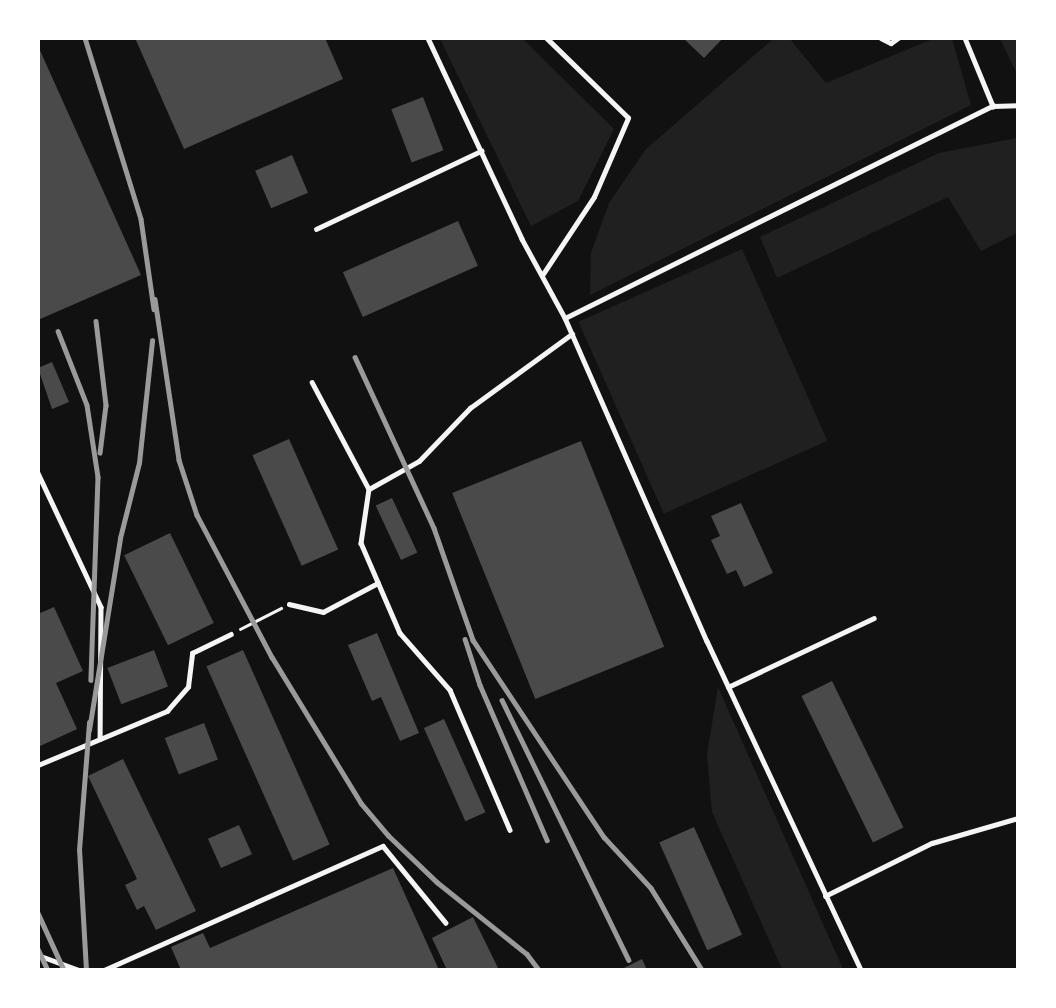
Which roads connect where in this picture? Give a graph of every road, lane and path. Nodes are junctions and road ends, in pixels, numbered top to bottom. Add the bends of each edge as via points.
1 (428, 38) edge
2 (546, 38) edge
3 (881, 38) edge
4 (898, 38) edge
5 (965, 38) edge
6 (1017, 105) edge
7 (993, 106) junction
8 (481, 151) junction
9 (316, 229) dead end
10 (543, 274) junction
11 (565, 318) junction
12 (572, 334) junction
13 (312, 382) dead end
14 (38, 473) edge
15 (369, 489) junction
16 (378, 583) junction
17 (289, 604) joint
18 (874, 618) dead end
19 (231, 634) joint
20 (728, 687) junction
21 (100, 739) junction
22 (38, 765) edge
23 (1017, 818) edge
24 (510, 830) dead end
25 (825, 895) junction
26 (446, 923) dead end
27 (38, 955) edge
28 (79, 970) edge
29 (104, 970) edge
30 (861, 970) edge

1 - 8 lane
2 - 10 lane via 628,118 594,197
3 - 4 lane via 891,43
5 - 7 lane
6 - 7 lane
7 - 11 lane
8 - 9 lane
8 - 10 lane
10 - 11 lane
11 - 12 lane
12 - 15 lane via 470,408 419,461
12 - 20 lane
13 - 15 lane
14 - 21 lane via 101,607
15 - 16 lane via 361,543
16 - 17 lane via 323,612
16 - 24 lane via 400,633 450,690
17 - 19 path
18 - 20 lane
19 - 21 lane via 192,653 188,687 167,711
20 - 25 lane
21 - 22 lane
23 - 25 lane via 932,843
25 - 30 lane
26 - 29 lane via 383,846
27 - 28 lane

